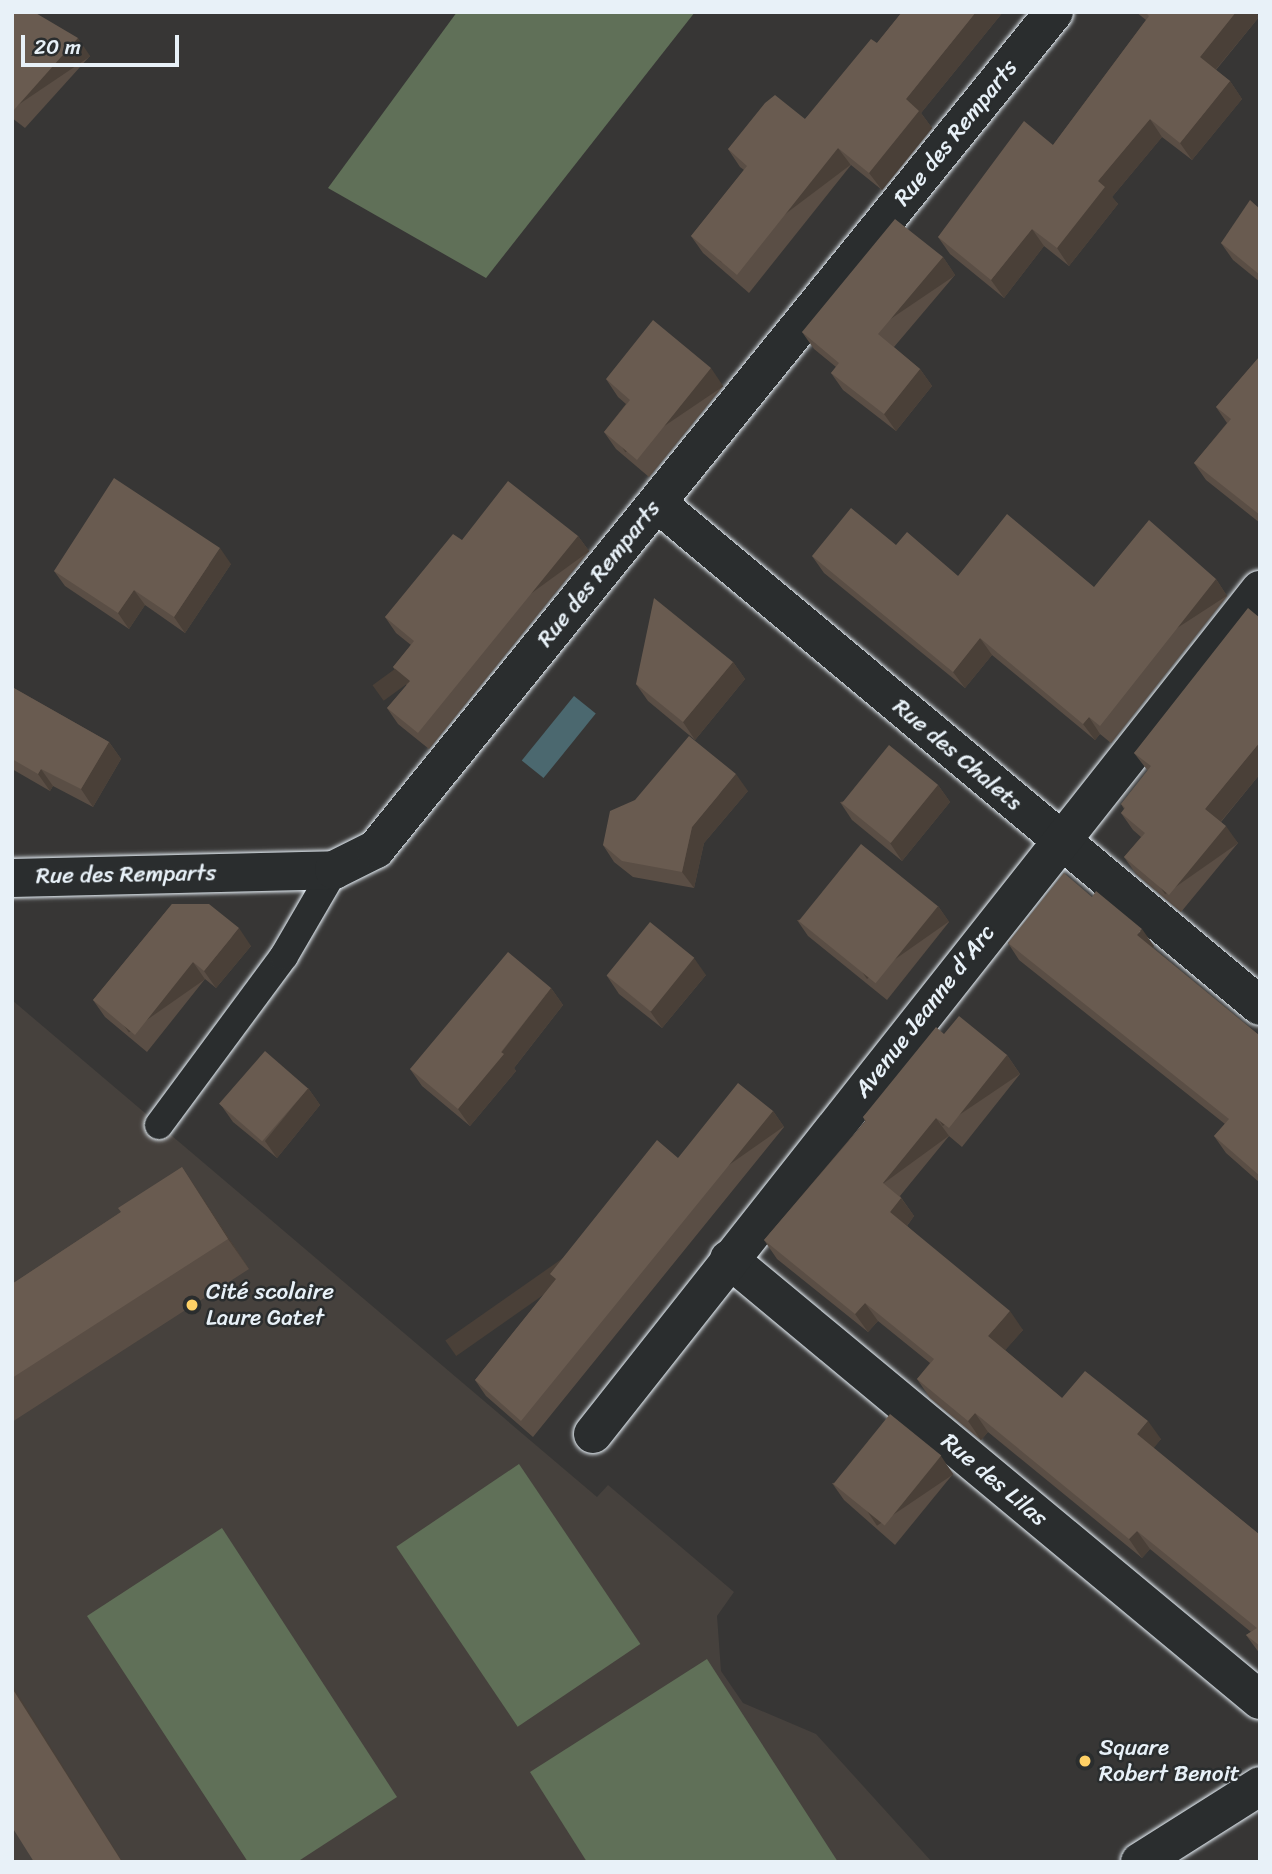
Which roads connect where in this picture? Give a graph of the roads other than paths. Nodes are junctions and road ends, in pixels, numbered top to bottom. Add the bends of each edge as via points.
1 (1054, 12) edge
2 (657, 503) junction
3 (1260, 590) edge
4 (1059, 839) junction
5 (334, 870) junction
6 (12, 878) edge
7 (1260, 1006) edge
8 (159, 1125) dead end
9 (729, 1259) junction
10 (593, 1434) dead end
11 (1260, 1700) edge
12 (1260, 1786) edge
13 (1140, 1862) edge

1 - 2 street, Rue des Remparts
2 - 4 street, Rue des Chalets
2 - 5 street, Rue des Remparts via 376,849
3 - 4 street, Avenue Jeanne d'Arc
4 - 7 street, Rue des Chalets
4 - 9 street, Avenue Jeanne d'Arc
5 - 6 street, Rue des Remparts
5 - 8 lane via 284,956
9 - 10 street, Avenue Jeanne d'Arc
9 - 11 street, Rue des Lilas
12 - 13 street

